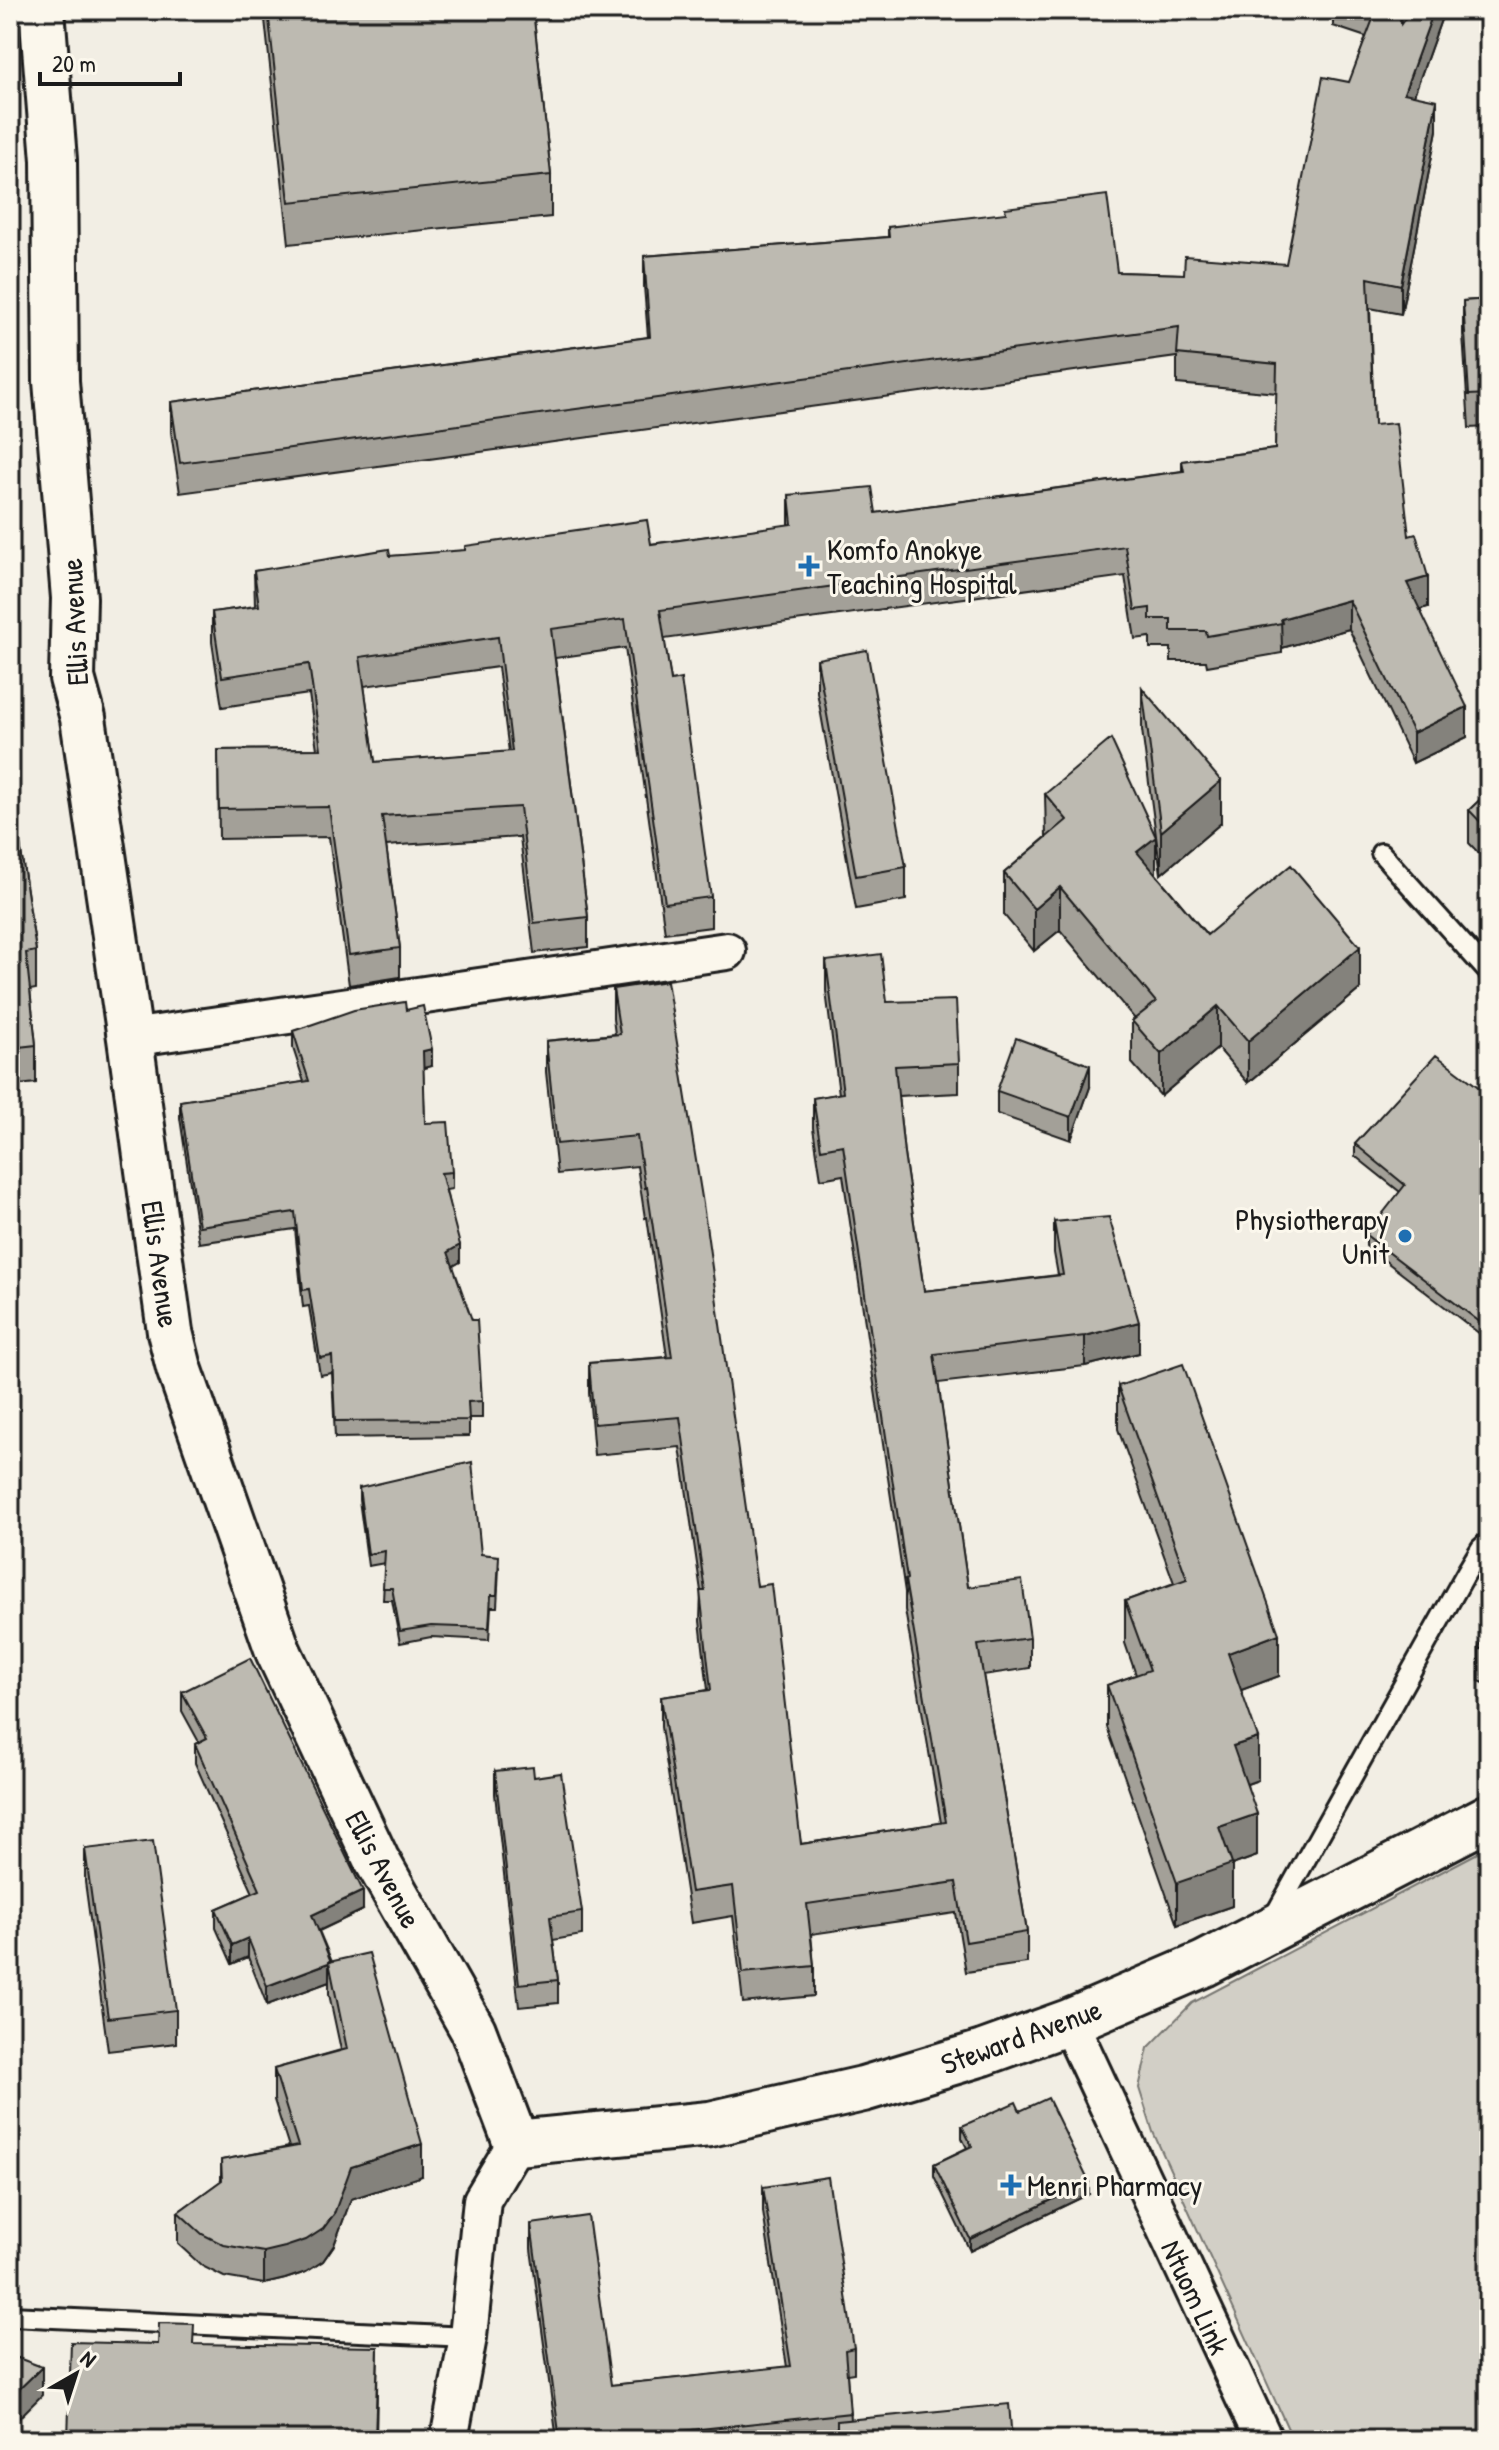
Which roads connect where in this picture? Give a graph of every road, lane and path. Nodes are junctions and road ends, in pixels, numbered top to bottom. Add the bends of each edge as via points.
1 (42, 10) edge
2 (1381, 853) dead end
3 (727, 951) dead end
4 (1489, 973) edge
5 (130, 1038) junction
6 (1489, 1541) edge
7 (1489, 1817) edge
8 (1264, 1934) junction
9 (1069, 2022) junction
10 (516, 2143) junction
11 (10, 2316) edge
12 (468, 2337) junction
13 (449, 2440) edge
14 (1264, 2440) edge

1 - 5 street, Ellis Avenue via 54,160 56,381 74,598 72,678 83,718
2 - 4 lane
3 - 5 street
5 - 10 street, Ellis Avenue via 179,1368 278,1651 376,1859 473,2030
6 - 8 lane via 1466,1573
7 - 8 street, Steward Avenue
8 - 9 street, Steward Avenue
9 - 10 street, Steward Avenue via 863,2089 710,2124
9 - 14 street, Ntuom Link
10 - 12 street via 482,2200
11 - 12 lane
12 - 13 street

